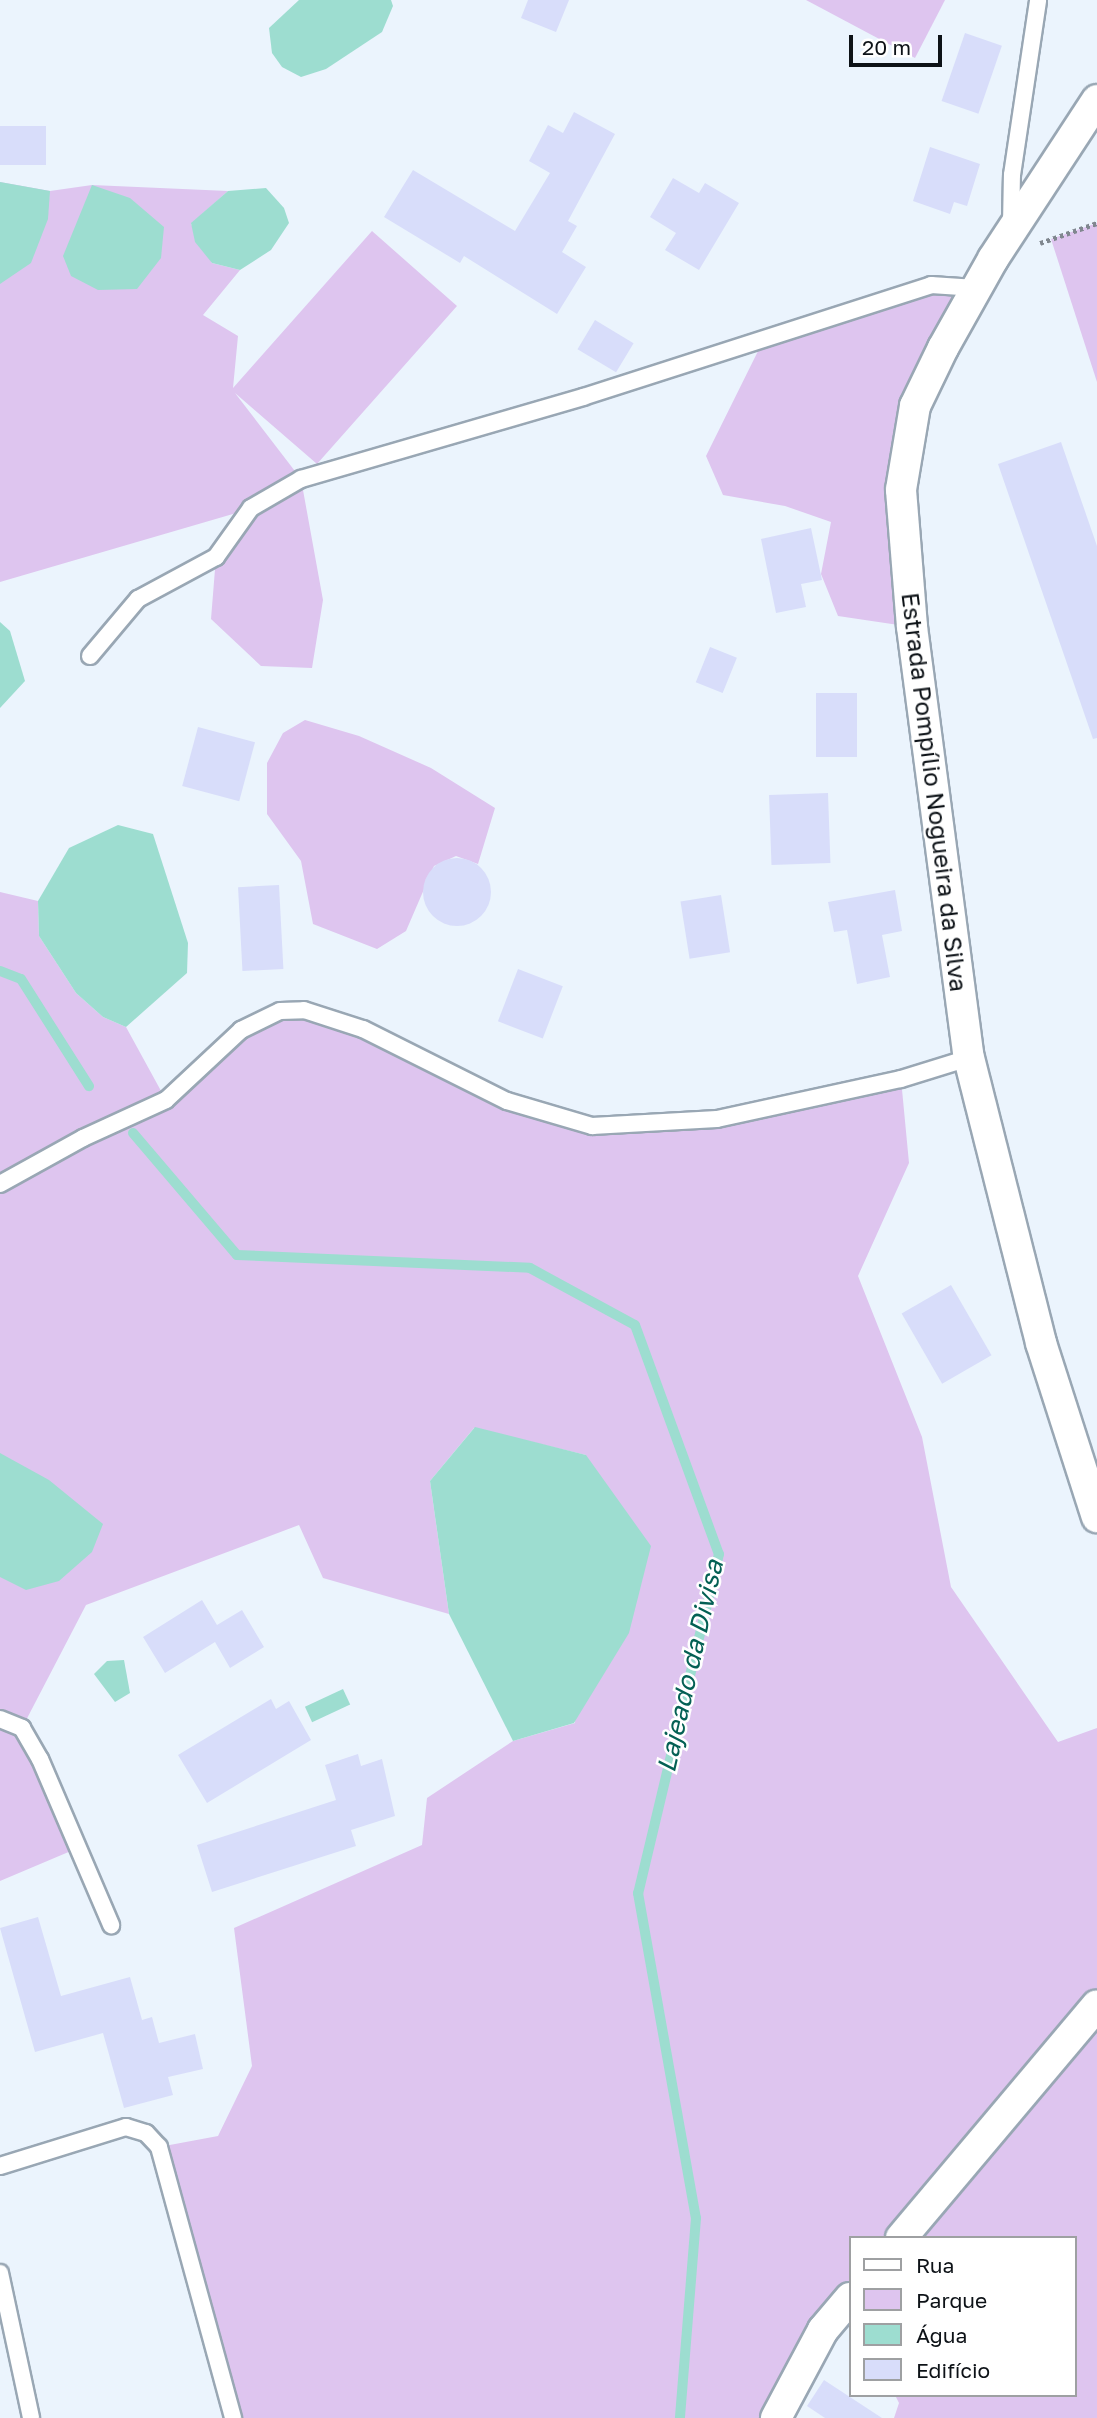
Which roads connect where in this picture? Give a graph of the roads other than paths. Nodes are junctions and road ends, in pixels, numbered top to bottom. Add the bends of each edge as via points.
1 (1038, 0) edge
2 (1097, 100) edge
3 (1011, 231) junction
4 (976, 288) junction
5 (90, 656) dead end
6 (970, 1058) junction
7 (0, 1184) edge
8 (1097, 1517) edge
9 (0, 1719) edge
10 (111, 1925) dead end
11 (1097, 2005) edge
12 (0, 2166) edge
13 (903, 2236) edge
14 (0, 2273) edge
15 (848, 2300) edge
16 (31, 2418) edge
17 (233, 2418) edge
18 (776, 2418) edge

1 - 3 lane via 1012,175
2 - 3 street, Estrada Pompílio Nogueira da Silva
3 - 4 street, Estrada Pompílio Nogueira da Silva
4 - 5 lane via 930,285 583,397 301,479 251,508 216,557 138,599
4 - 6 street, Estrada Pompílio Nogueira da Silva via 915,405 901,490 912,627
6 - 7 lane via 901,1079 717,1119 592,1126 507,1101 363,1029 304,1010 280,1011 241,1030 166,1100 83,1138
6 - 8 street, Estrada Pompílio Nogueira da Silva via 1041,1343
9 - 10 lane via 22,1728 40,1759
11 - 13 street
12 - 17 lane via 126,2127 146,2133 159,2147
14 - 16 lane
15 - 18 street via 823,2330

